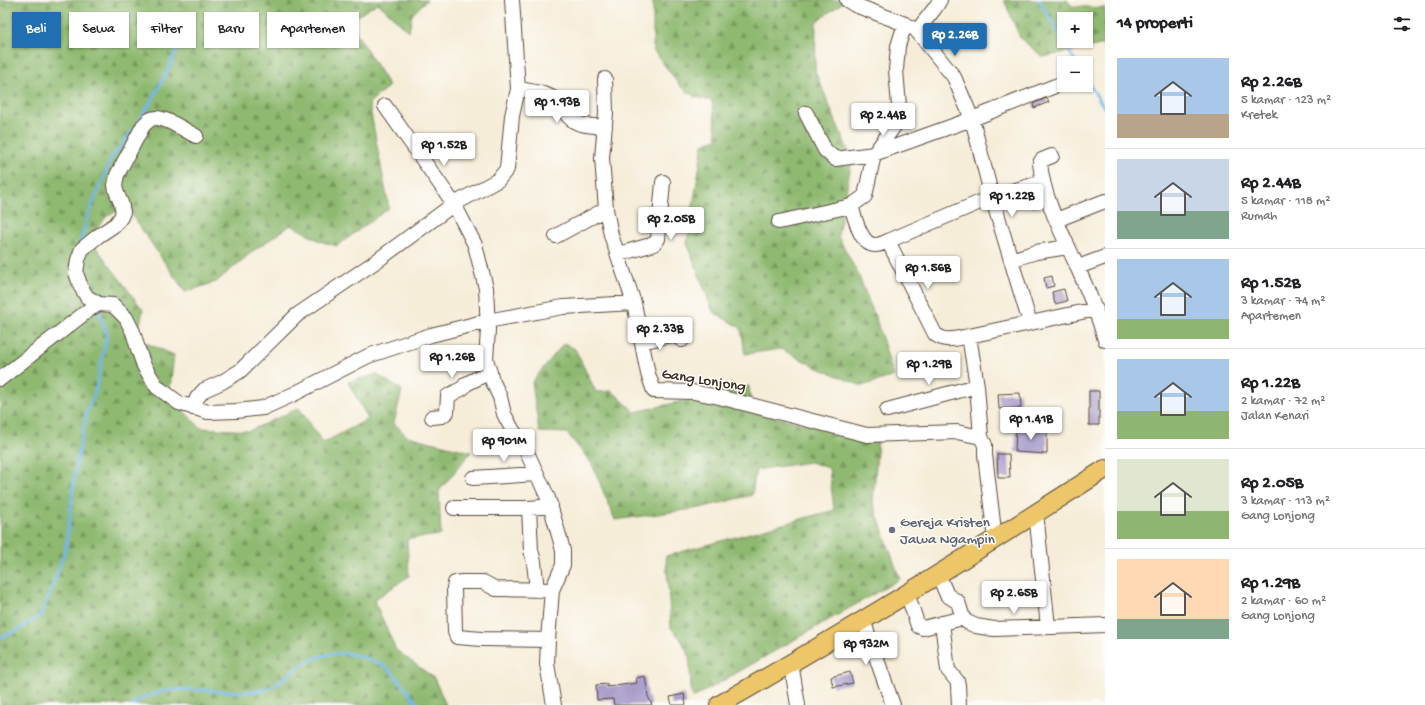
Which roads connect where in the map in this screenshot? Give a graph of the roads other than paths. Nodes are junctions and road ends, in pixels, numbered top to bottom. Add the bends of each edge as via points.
1 (512, 0) edge
2 (846, 0) edge
3 (940, 0) edge
4 (911, 28) junction
5 (605, 79) dead end
6 (1055, 86) dead end
7 (518, 89) junction
8 (385, 106) dead end
9 (806, 113) dead end
10 (972, 119) junction
11 (605, 126) junction
12 (196, 136) dead end
13 (874, 154) junction
14 (1052, 156) dead end
15 (663, 182) dead end
16 (1043, 182) junction
17 (992, 197) junction
18 (1105, 201) edge
19 (454, 204) junction
20 (850, 206) junction
21 (606, 209) junction
22 (1056, 220) junction
23 (779, 222) dead end
24 (556, 236) dead end
25 (888, 241) junction
26 (1068, 247) junction
27 (618, 254) junction
28 (1105, 258) edge
29 (1011, 260) junction
30 (1078, 267) junction
31 (634, 303) junction
32 (95, 306) junction
33 (1096, 309) junction
34 (487, 321) junction
35 (1030, 323) junction
36 (969, 336) junction
37 (682, 340) dead end
38 (1105, 340) edge
39 (642, 342) junction
40 (490, 372) junction
41 (0, 379) edge
42 (977, 386) junction
43 (193, 408) junction
44 (887, 410) dead end
45 (432, 418) dead end
46 (981, 437) junction
47 (1105, 469) edge
48 (473, 478) dead end
49 (538, 478) junction
50 (550, 506) junction
51 (454, 508) dead end
52 (529, 508) junction
53 (1036, 514) junction
54 (995, 539) junction
55 (938, 574) junction
56 (537, 590) junction
57 (552, 590) junction
58 (907, 593) junction
59 (964, 618) junction
60 (863, 620) junction
61 (942, 623) junction
62 (1105, 624) edge
63 (1048, 627) junction
64 (548, 640) junction
65 (792, 663) junction
66 (554, 705) edge
67 (719, 705) edge
68 (798, 705) edge
69 (893, 705) edge
70 (959, 705) edge

1 - 7 street
2 - 4 street
3 - 4 street via 936,8
4 - 10 street via 954,77
4 - 13 street via 898,46 896,70 900,118
5 - 11 street, Gang Lonjong
6 - 10 street
7 - 11 street via 551,97 574,122
7 - 19 street via 512,116 507,169 498,180
8 - 19 street
9 - 13 street via 825,150 835,159
10 - 13 street
10 - 17 street
11 - 21 street, Gang Lonjong via 602,158
12 - 32 street via 166,120 156,118 148,120 143,126 117,175 115,185 123,212 121,217 116,224 82,249 78,260 76,273 81,287
13 - 20 street via 865,196
14 - 16 street via 1040,163
15 - 27 street via 658,239 654,244
16 - 17 street
16 - 22 street
17 - 25 street
17 - 29 street
18 - 22 street
19 - 34 street via 478,254 486,288
19 - 43 street via 297,315 240,371 204,390
20 - 23 street
20 - 25 street via 862,237 867,243 875,245
21 - 24 street
21 - 27 street, Gang Lonjong
22 - 26 street
25 - 36 street via 939,338 947,340
26 - 29 street via 1036,252
26 - 30 street
27 - 31 street, Gang Lonjong
28 - 30 street
29 - 35 street
30 - 33 street
31 - 34 street via 563,307
31 - 39 street, Gang Lonjong
32 - 41 street
32 - 43 street via 113,305 126,318 144,366 158,387 179,403
33 - 35 street
33 - 38 street
34 - 40 street via 486,359
34 - 43 street via 431,335 368,356 263,408 208,412
35 - 36 street
36 - 42 street
37 - 39 street via 670,335
39 - 46 street, Gang Lonjong via 652,388 657,392 693,392 719,397 867,434 957,432
40 - 45 street via 448,396 447,412
40 - 49 street via 504,414 524,446
42 - 44 street
42 - 46 street
46 - 54 street via 985,445
47 - 53 main road
48 - 49 street
49 - 50 street
50 - 52 street
50 - 57 street via 563,552 563,565
51 - 52 street
52 - 56 street via 531,550
53 - 54 main road
53 - 63 street
54 - 55 main road
55 - 58 main road
55 - 59 street via 947,595 958,602
56 - 57 street
56 - 64 street via 496,589 483,582 456,583 455,632 457,638
57 - 64 street
58 - 60 main road
58 - 61 street via 918,626 923,628
59 - 61 street
59 - 63 street via 976,626 989,629
60 - 65 main road
60 - 69 street
61 - 70 street via 948,670 957,681
62 - 63 street
64 - 66 street via 547,664
65 - 67 main road
65 - 68 street

